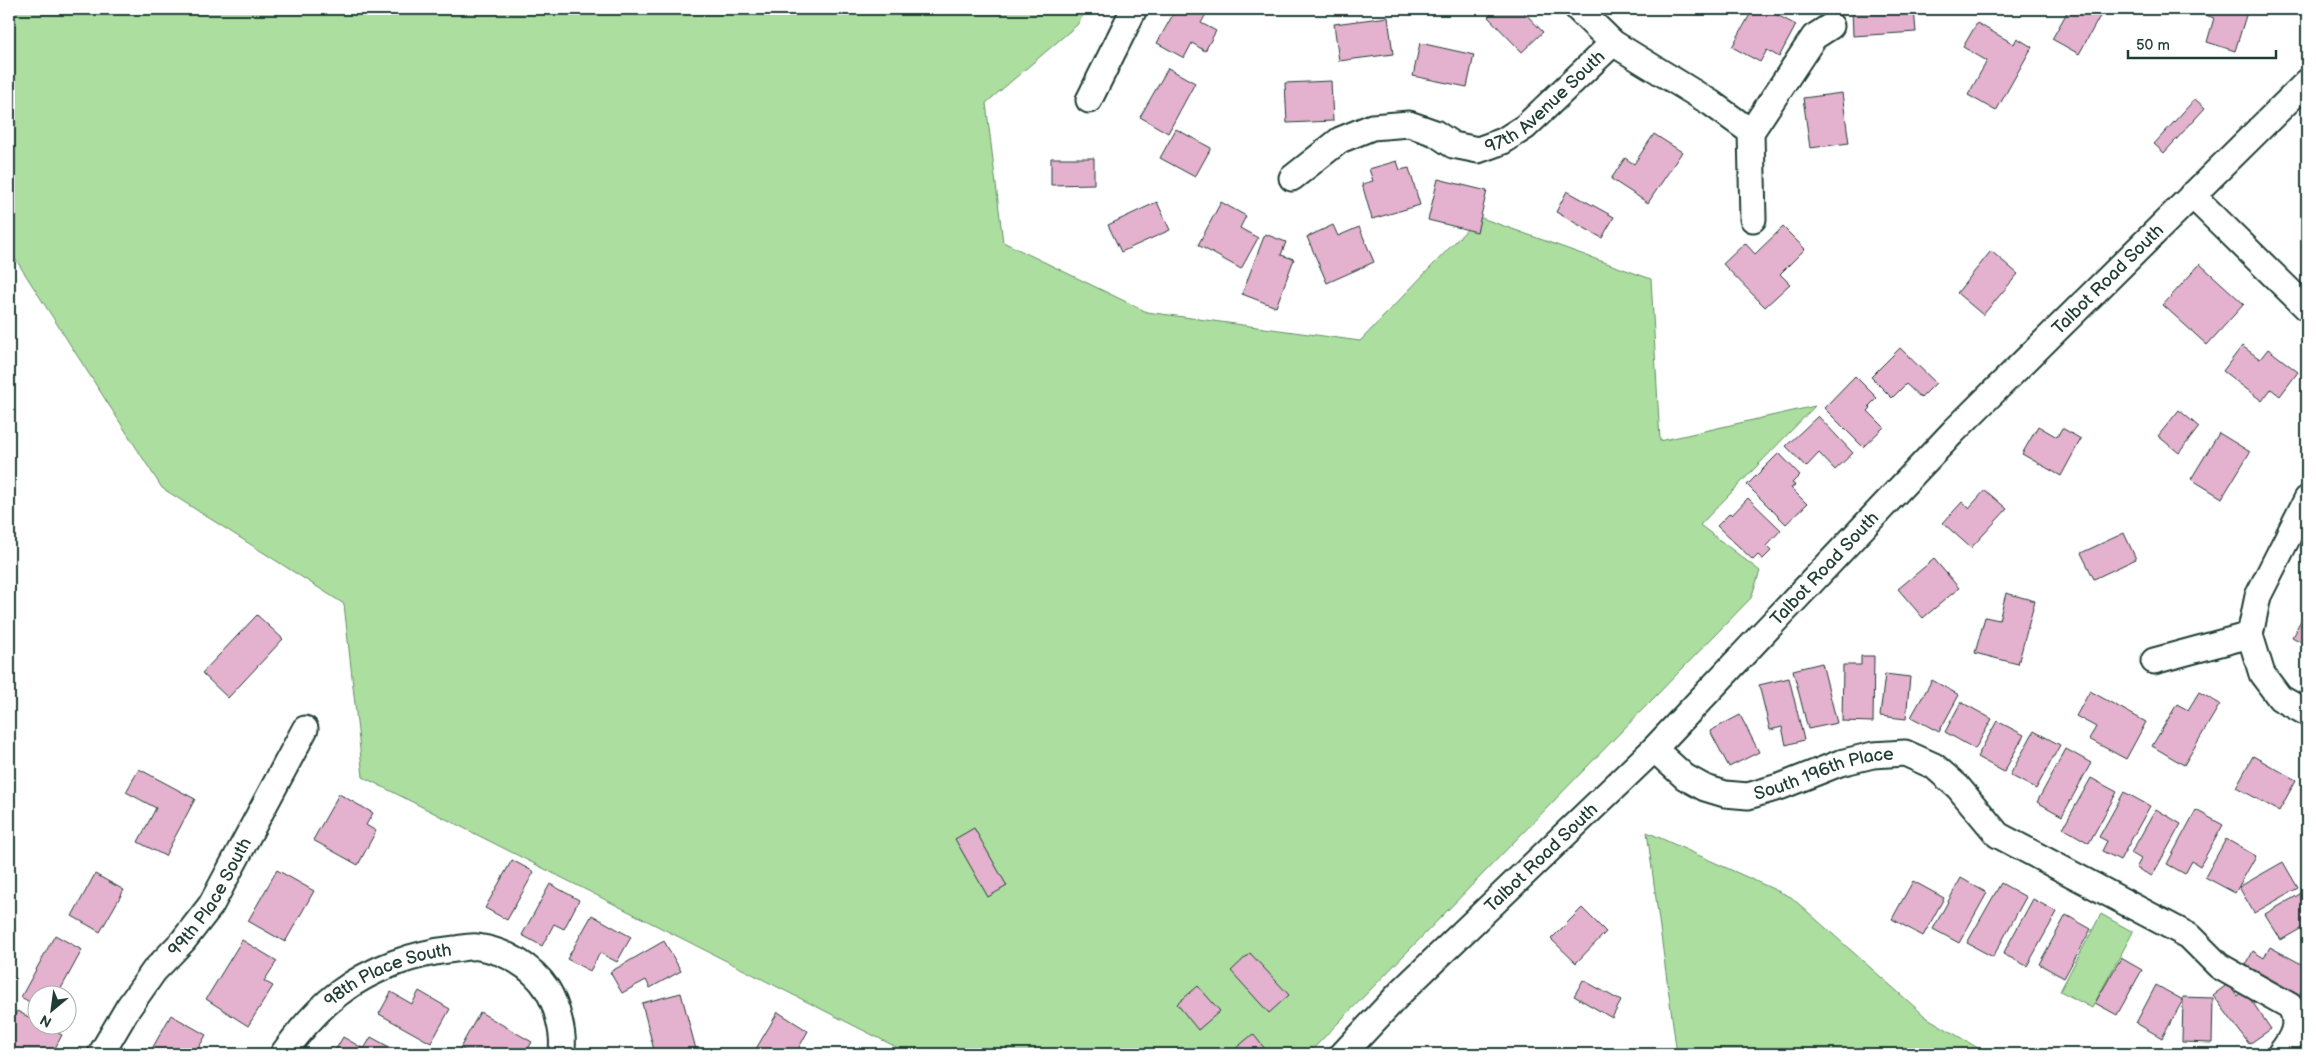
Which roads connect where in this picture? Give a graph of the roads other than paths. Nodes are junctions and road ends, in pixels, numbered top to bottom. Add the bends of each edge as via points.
1 (1134, 9) edge
2 (1578, 9) edge
3 (1831, 26) dead end
4 (1613, 43) junction
5 (2307, 82) edge
6 (1089, 100) dead end
7 (1751, 132) junction
8 (1292, 178) dead end
9 (2192, 195) junction
10 (1753, 219) dead end
11 (2307, 308) edge
12 (2307, 499) edge
13 (2250, 635) junction
14 (2154, 661) dead end
15 (2307, 713) edge
16 (305, 729) dead end
17 (1654, 749) junction
18 (101, 1054) edge
19 (283, 1054) edge
20 (561, 1054) edge
21 (1343, 1054) edge
22 (2280, 1054) edge

1 - 6 street
2 - 4 street, 97th Avenue South
3 - 7 street via 1814,37
4 - 7 street via 1711,103
4 - 8 street, 97th Avenue South via 1525,127 1503,141 1478,150 1453,145 1435,133 1409,124 1372,127 1340,140
5 - 9 street, Talbot Road South
7 - 10 street
9 - 11 street
9 - 17 street, Talbot Road South via 1954,431
12 - 13 street via 2258,596
13 - 14 street
13 - 15 street via 2262,674 2280,698
16 - 18 street, 99th Place South via 211,905 154,971
17 - 21 street, Talbot Road South via 1402,991
17 - 22 street, South 196th Place via 1685,777 1705,788 1748,796 1840,763 1873,755 1905,754 1934,766 1958,787 1998,835 2189,936 2219,966 2290,1006 2295,1014 2294,1032
19 - 20 street, 98th Place South via 301,1028 340,992 379,970 408,957 477,946 516,959 540,979 553,998 560,1026

